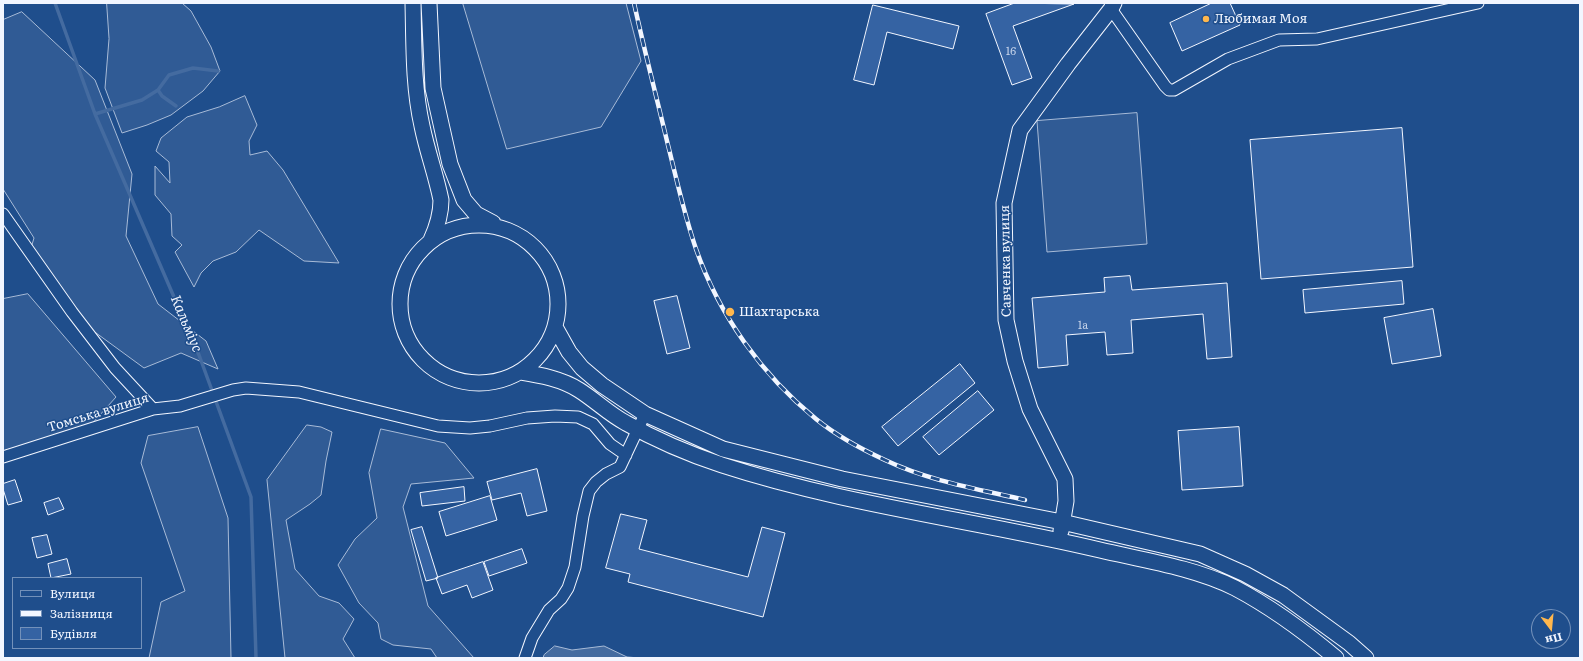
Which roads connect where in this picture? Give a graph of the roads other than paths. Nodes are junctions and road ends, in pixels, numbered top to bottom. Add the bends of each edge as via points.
1 (413, 3) edge
2 (429, 3) edge
3 (1478, 3) edge
4 (1113, 6) edge
5 (3, 214) edge
6 (514, 232) junction
7 (431, 240) junction
8 (555, 327) junction
9 (521, 372) junction
10 (153, 409) junction
11 (645, 414) junction
12 (637, 430) junction
13 (626, 455) junction
14 (3, 457) edge
15 (1062, 522) junction
16 (1059, 540) junction
17 (525, 658) edge
18 (1336, 658) edge
19 (1366, 658) edge

1 - 7 main road via 416,91 422,126 442,200 438,225
2 - 6 main road via 433,88 450,164 464,200 476,214
3 - 4 street via 1317,39 1278,40 1228,59 1174,90 1164,86
4 - 15 main road, Савченка вулиця via 1020,130 1004,202 1006,320 1030,409 1065,479 1066,502
5 - 10 street via 115,368
6 - 7 main road via 486,224 471,224 457,227
6 - 8 main road via 533,245 547,262 556,282 559,304
7 - 9 main road via 415,256 404,275 399,296 400,318 407,339 415,352 437,372 457,380 478,384 500,380
8 - 9 main road via 542,352
8 - 11 main road via 569,352 582,368
9 - 12 main road via 546,377 578,389
10 - 13 street, Томська вулиця via 180,406 246,388 299,392 454,428 490,426 527,418 578,417 592,424 610,444
10 - 14 street, Томська вулиця
11 - 12 street
11 - 15 main road via 723,449 842,479
12 - 13 street
12 - 16 main road via 722,465 838,497
13 - 17 street via 620,466 601,478 589,492 575,567 568,588 549,610 532,638
15 - 16 main road, Савченка вулиця
15 - 19 main road via 1200,554 1245,574 1283,595
16 - 18 main road via 1190,571 1234,588 1286,618

